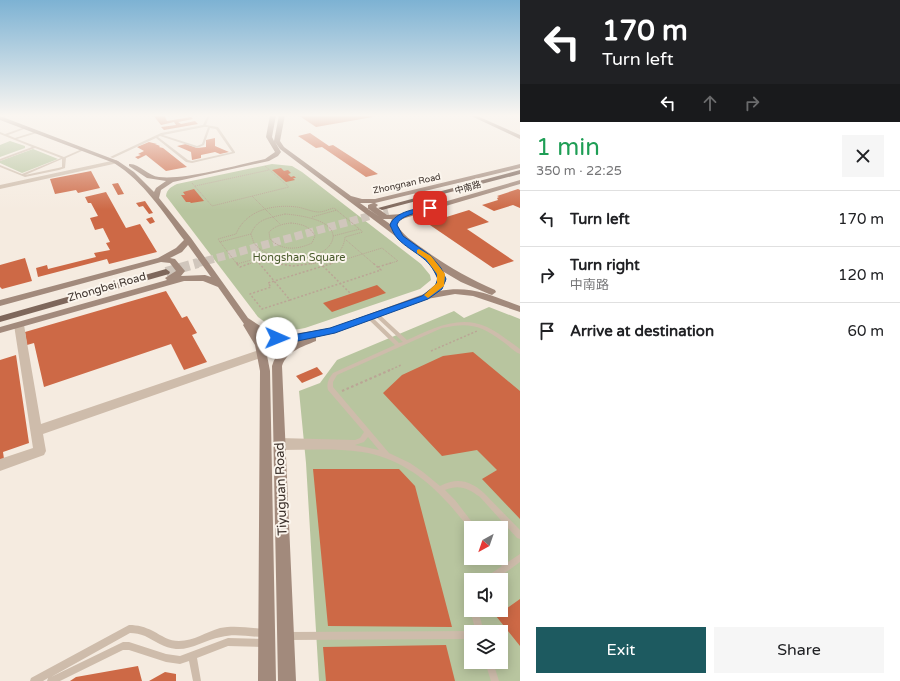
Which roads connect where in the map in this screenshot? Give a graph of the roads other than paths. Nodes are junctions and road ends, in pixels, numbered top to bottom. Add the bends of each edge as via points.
1 (34, 147) joint
2 (75, 147) edge
3 (81, 147) edge
4 (138, 147) edge
5 (169, 147) edge
6 (230, 147) edge
7 (275, 147) edge
8 (281, 147) edge
9 (83, 150) junction
10 (64, 158) junction
11 (0, 160) edge
12 (114, 160) junction
13 (266, 163) junction
14 (302, 164) junction
15 (520, 166) edge
16 (1, 167) edge
17 (520, 172) edge
18 (21, 175) junction
19 (520, 176) edge
20 (182, 178) junction
21 (520, 182) edge
22 (0, 187) edge
23 (406, 194) junction
24 (344, 196) junction
25 (155, 198) junction
26 (402, 216) junction
27 (400, 237) junction
28 (188, 240) junction
29 (428, 258) junction
30 (164, 266) junction
31 (221, 286) junction
32 (146, 289) junction
33 (486, 293) junction
34 (425, 298) junction
35 (520, 302) edge
36 (0, 303) edge
37 (520, 309) edge
38 (0, 312) edge
39 (373, 316) junction
40 (0, 319) edge
41 (245, 320) junction
42 (19, 325) junction
43 (0, 330) edge
44 (332, 331) junction
45 (406, 342) junction
46 (398, 346) junction
47 (262, 352) junction
48 (284, 352) junction
49 (520, 352) edge
50 (37, 431) junction
51 (367, 433) junction
52 (279, 444) junction
53 (386, 454) junction
54 (0, 465) edge
55 (440, 489) junction
56 (467, 521) edge
57 (520, 535) edge
58 (520, 558) edge
59 (507, 567) joint
60 (499, 573) edge
61 (464, 635) edge
62 (285, 636) junction
63 (267, 638) junction
64 (192, 656) junction
65 (491, 669) edge
66 (34, 681) edge
67 (51, 681) edge
68 (197, 681) edge
69 (267, 681) edge
70 (287, 681) edge
71 (495, 681) edge

1 - 10 lane
1 - 11 lane
2 - 9 main road
3 - 12 main road
4 - 12 lane
5 - 6 lane via 192,162 234,152
7 - 13 main road via 278,153
8 - 14 main road
9 - 10 lane
9 - 12 main road
10 - 18 lane
10 - 18 lane via 64,167 59,169
12 - 20 main road via 129,164 151,178
12 - 22 street
12 - 25 main road, Tiyuguan Road via 130,170
13 - 14 main road via 282,159
13 - 20 main road
14 - 24 main road
15 - 23 main road, Zhongnan Road
16 - 18 lane
17 - 19 main road, Zhongnan Road via 385,209
20 - 25 main road via 161,187
21 - 26 main road, 中南路
23 - 24 main road, Zhongnan Road via 369,201
23 - 26 main road, 中南路 via 403,198 371,207 386,217
24 - 27 main road
25 - 28 main road, Tiyuguan Road
26 - 27 main road via 395,220 393,225
27 - 29 main road
28 - 30 main road, Zhongbei Road
28 - 31 main road, Tiyuguan Road
29 - 33 main road
29 - 34 main road via 441,274 442,282
30 - 32 main road via 172,261 181,272 155,282
30 - 36 main road, Zhongbei Road
30 - 38 main road, Zhongbei Road
30 - 40 main road, Zhongbei Road
31 - 32 main road, Zhongbei Road via 205,278 194,277
31 - 41 main road, Tiyuguan Road
32 - 42 main road, Zhongbei Road
33 - 34 main road via 461,291
33 - 35 main road
33 - 37 main road
34 - 39 main road
39 - 44 main road
39 - 45 lane
39 - 46 lane
41 - 44 main road via 260,331 282,338
41 - 47 main road, Tiyuguan Road
42 - 43 main road, Zhongbei Road
42 - 50 street
44 - 48 main road
45 - 46 lane
45 - 49 lane via 442,327 469,322 484,328
46 - 51 lane via 331,378 330,385 335,395
47 - 48 street
47 - 50 street
47 - 63 main road, Tiyuguan Road via 266,393
48 - 52 main road, Tiyuguan Road via 277,366
50 - 54 street via 40,451
51 - 52 lane via 362,440 355,443
51 - 53 lane
52 - 53 lane via 355,448
52 - 62 main road, Tiyuguan Road
53 - 55 lane via 403,462
55 - 56 lane
55 - 57 lane via 454,483 475,489
58 - 59 lane
59 - 60 lane
61 - 62 lane
62 - 70 main road, Tiyuguan Road
63 - 64 lane via 228,642
63 - 66 lane via 230,632 177,646 143,630 129,629
63 - 69 main road, Tiyuguan Road
64 - 67 lane via 172,660 123,646
64 - 68 lane
65 - 71 lane

